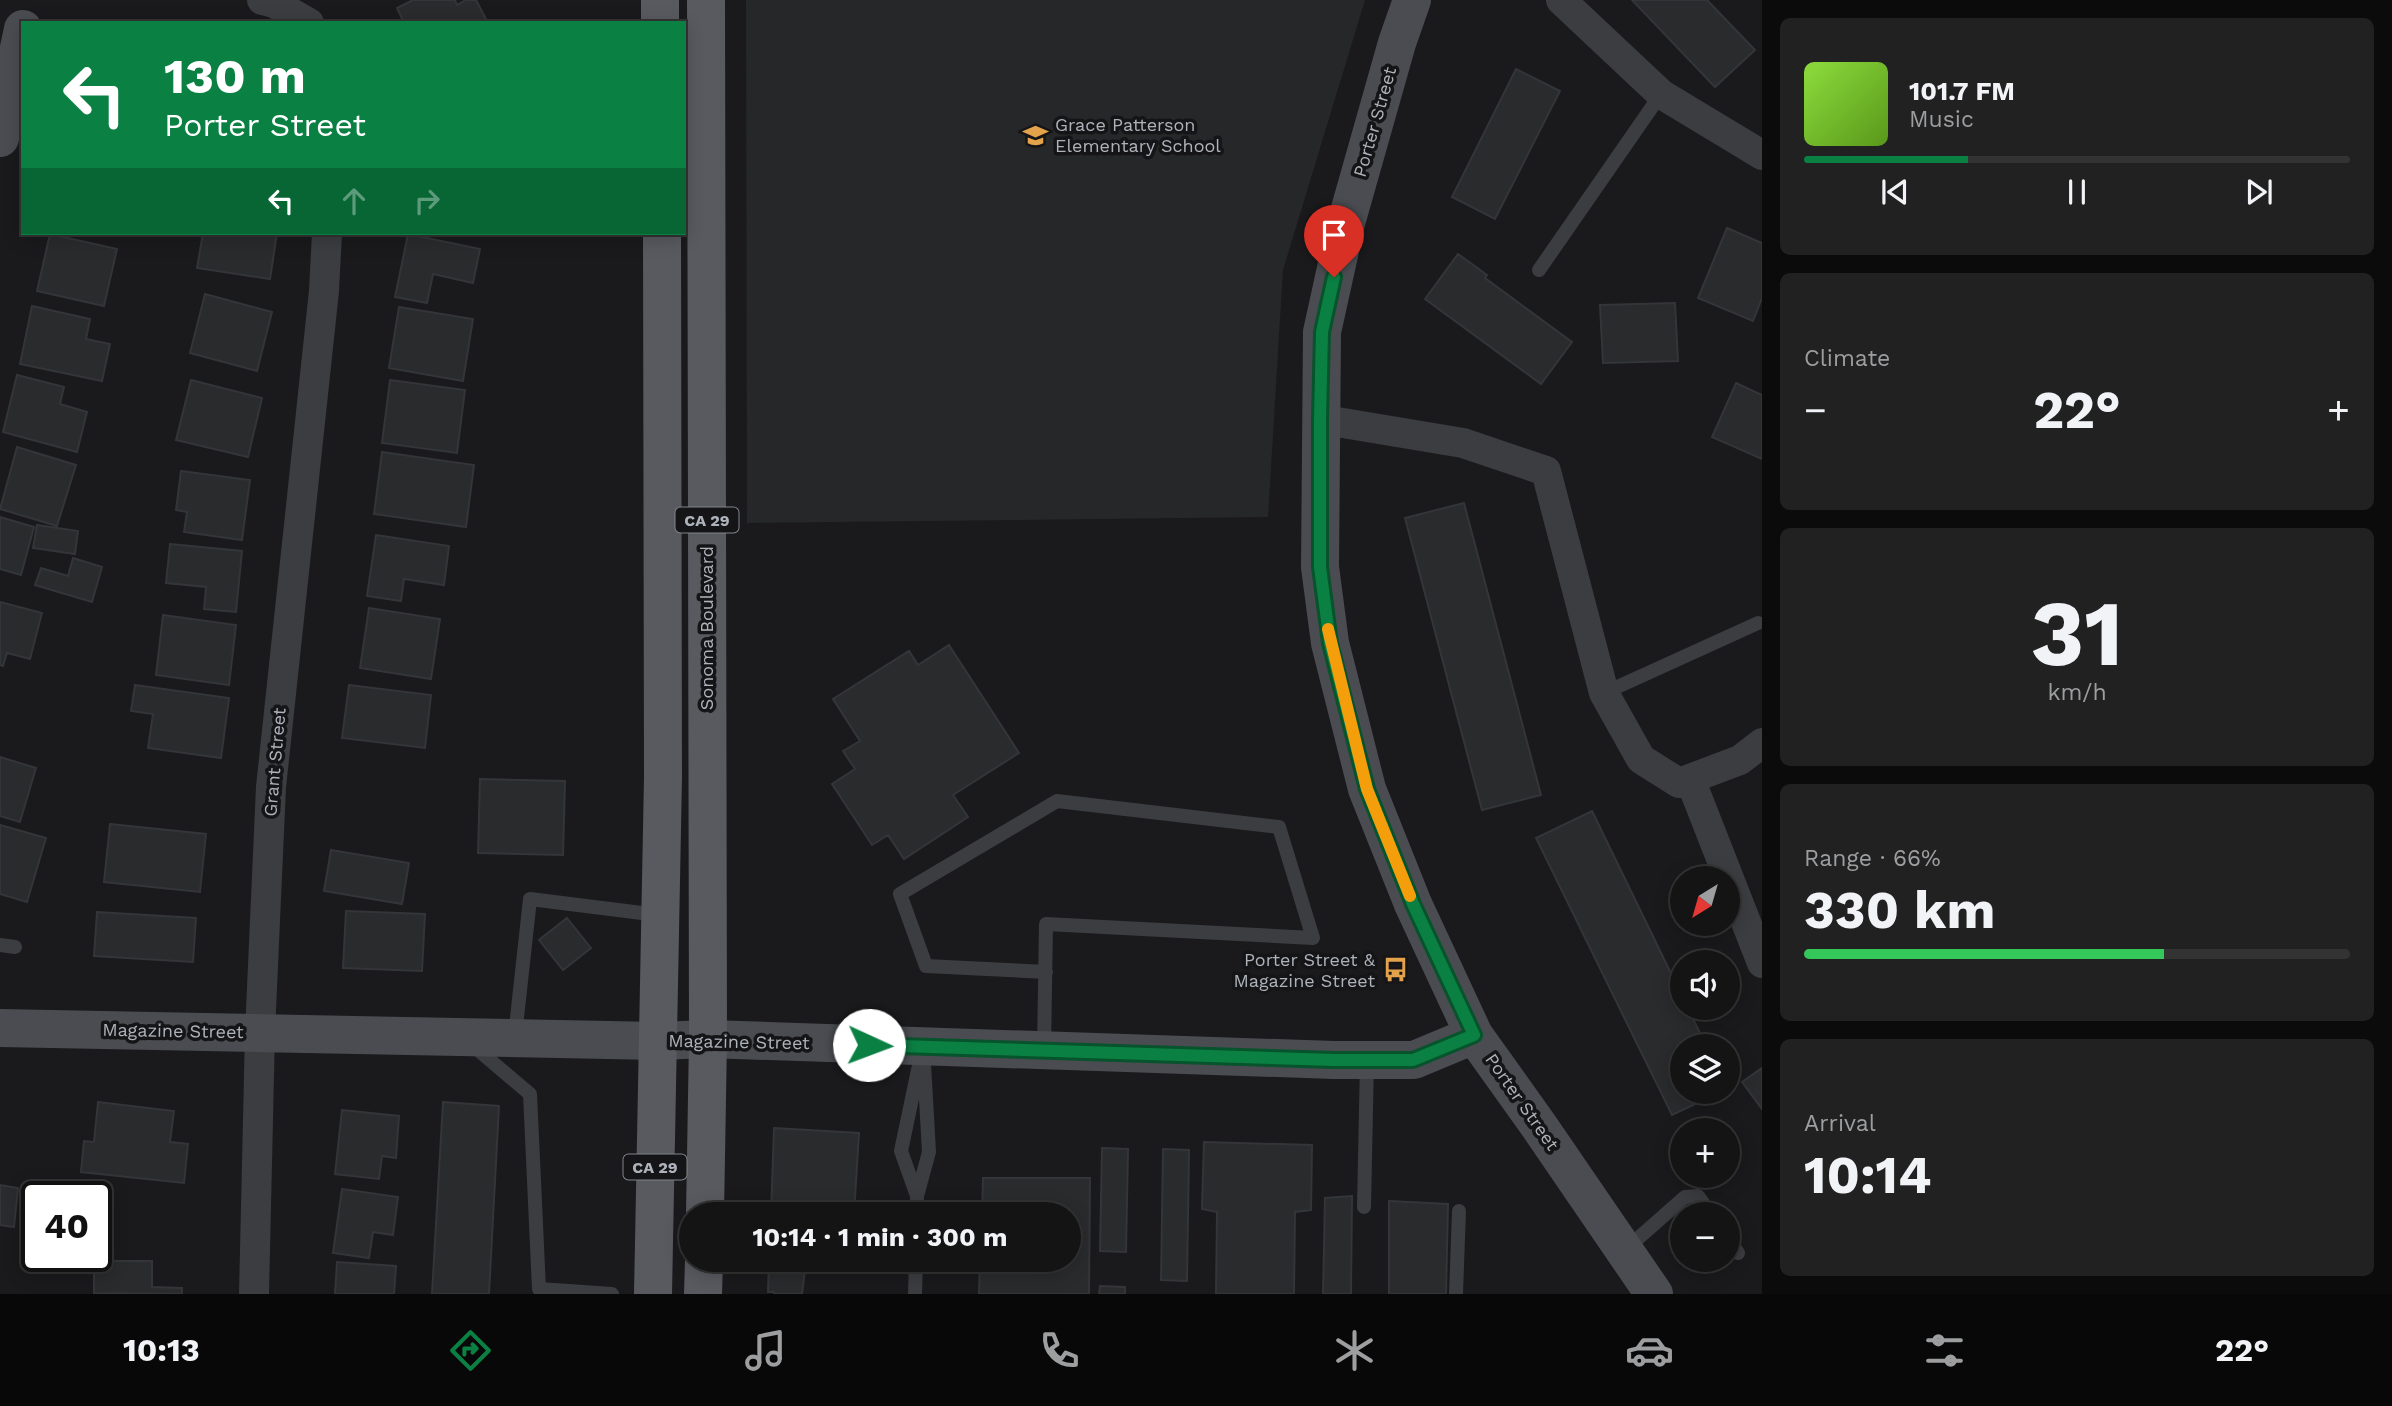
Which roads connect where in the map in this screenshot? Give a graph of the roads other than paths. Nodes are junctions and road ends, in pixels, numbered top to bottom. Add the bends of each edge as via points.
1 (29, 0) edge
2 (262, 0) edge
3 (660, 0) edge
4 (706, 0) edge
5 (1412, 0) edge
6 (1561, 0) edge
7 (24, 21) edge
8 (306, 21) edge
9 (660, 21) edge
10 (21, 38) edge
11 (1661, 94) junction
12 (0, 138) edge
13 (1762, 155) edge
14 (327, 235) edge
15 (662, 235) edge
16 (1539, 270) dead end
17 (1320, 419) junction
18 (1758, 623) dead end
19 (1604, 693) junction
20 (1762, 743) edge
21 (1690, 779) junction
22 (660, 915) junction
23 (0, 945) edge
24 (15, 947) dead end
25 (1762, 963) edge
26 (1045, 972) junction
27 (0, 1028) edge
28 (260, 1032) junction
29 (1474, 1035) junction
30 (461, 1037) junction
31 (515, 1038) junction
32 (708, 1039) junction
33 (657, 1041) junction
34 (923, 1046) junction
35 (1044, 1050) junction
36 (1367, 1060) junction
37 (917, 1196) junction
38 (705, 1202) edge
39 (917, 1202) edge
40 (1679, 1202) edge
41 (1702, 1202) edge
42 (1364, 1207) dead end
43 (1670, 1210) edge
44 (1459, 1211) dead end
45 (1625, 1250) junction
46 (704, 1272) edge
47 (916, 1272) edge
48 (254, 1294) edge
49 (612, 1294) edge
50 (653, 1294) edge
51 (703, 1294) edge
52 (915, 1294) edge
53 (1456, 1294) edge
54 (1654, 1294) edge

1 - 7 street
2 - 8 street
3 - 9 main road
4 - 32 main road, Sonoma Boulevard / CA 29
5 - 17 street, Porter Street via 1343,237 1322,332
6 - 11 street
10 - 12 street
11 - 13 street
11 - 16 lane
14 - 28 street, Grant Street via 271,787
15 - 22 main road, CA 29
17 - 19 street via 1463,443 1546,471
17 - 29 street, Porter Street via 1320,567 1330,643 1367,789 1413,904
18 - 19 lane
19 - 21 street via 1640,759 1679,783
20 - 21 street via 1740,760
21 - 25 street
22 - 31 lane via 530,900
22 - 33 main road, CA 29
23 - 24 lane
26 - 26 lane via 1046,924 1313,938 1279,827 1057,801 900,894 926,966
26 - 35 lane
27 - 28 street, Magazine Street
28 - 30 street, Magazine Street
28 - 48 street, Grant Street
29 - 36 street, Magazine Street via 1413,1060
29 - 45 street, Porter Street
30 - 31 street, Magazine Street
30 - 49 lane via 530,1094 539,1289
31 - 33 street, Magazine Street
32 - 33 street, Magazine Street
32 - 34 street, Magazine Street
32 - 38 main road, Sonoma Boulevard / CA 29
33 - 50 main road, CA 29
34 - 35 street, Magazine Street
34 - 37 lane via 929,1152
34 - 37 lane via 901,1152
35 - 36 street, Magazine Street
36 - 42 lane
37 - 39 lane
40 - 41 lane via 1698,1196
43 - 45 lane
44 - 53 lane
45 - 54 street, Porter Street
46 - 51 main road
47 - 52 lane

